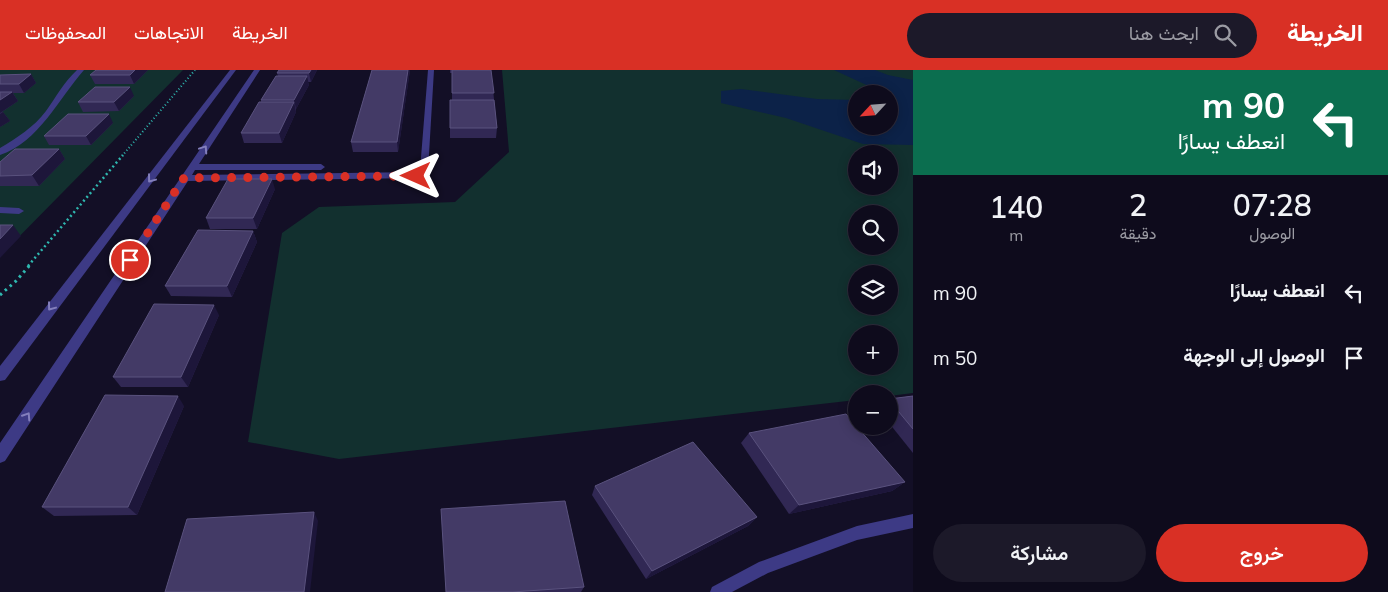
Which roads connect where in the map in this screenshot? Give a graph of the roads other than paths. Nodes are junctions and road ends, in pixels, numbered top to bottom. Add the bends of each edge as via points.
1 (81, 70) edge
2 (233, 70) edge
3 (257, 70) edge
4 (431, 70) edge
5 (0, 152) edge
6 (192, 167) junction
7 (321, 167) dead end
8 (184, 178) junction
9 (0, 210) edge
10 (19, 211) dead end
11 (0, 376) edge
12 (0, 456) edge
13 (913, 521) edge
14 (717, 592) edge

1 - 5 street via 69,81 38,125
2 -> 11 street
6 -> 3 street
4 - 8 street via 424,171 416,176
6 - 7 street
6 - 8 street
12 -> 8 street
9 - 10 street
13 - 14 lane via 857,533 764,567

